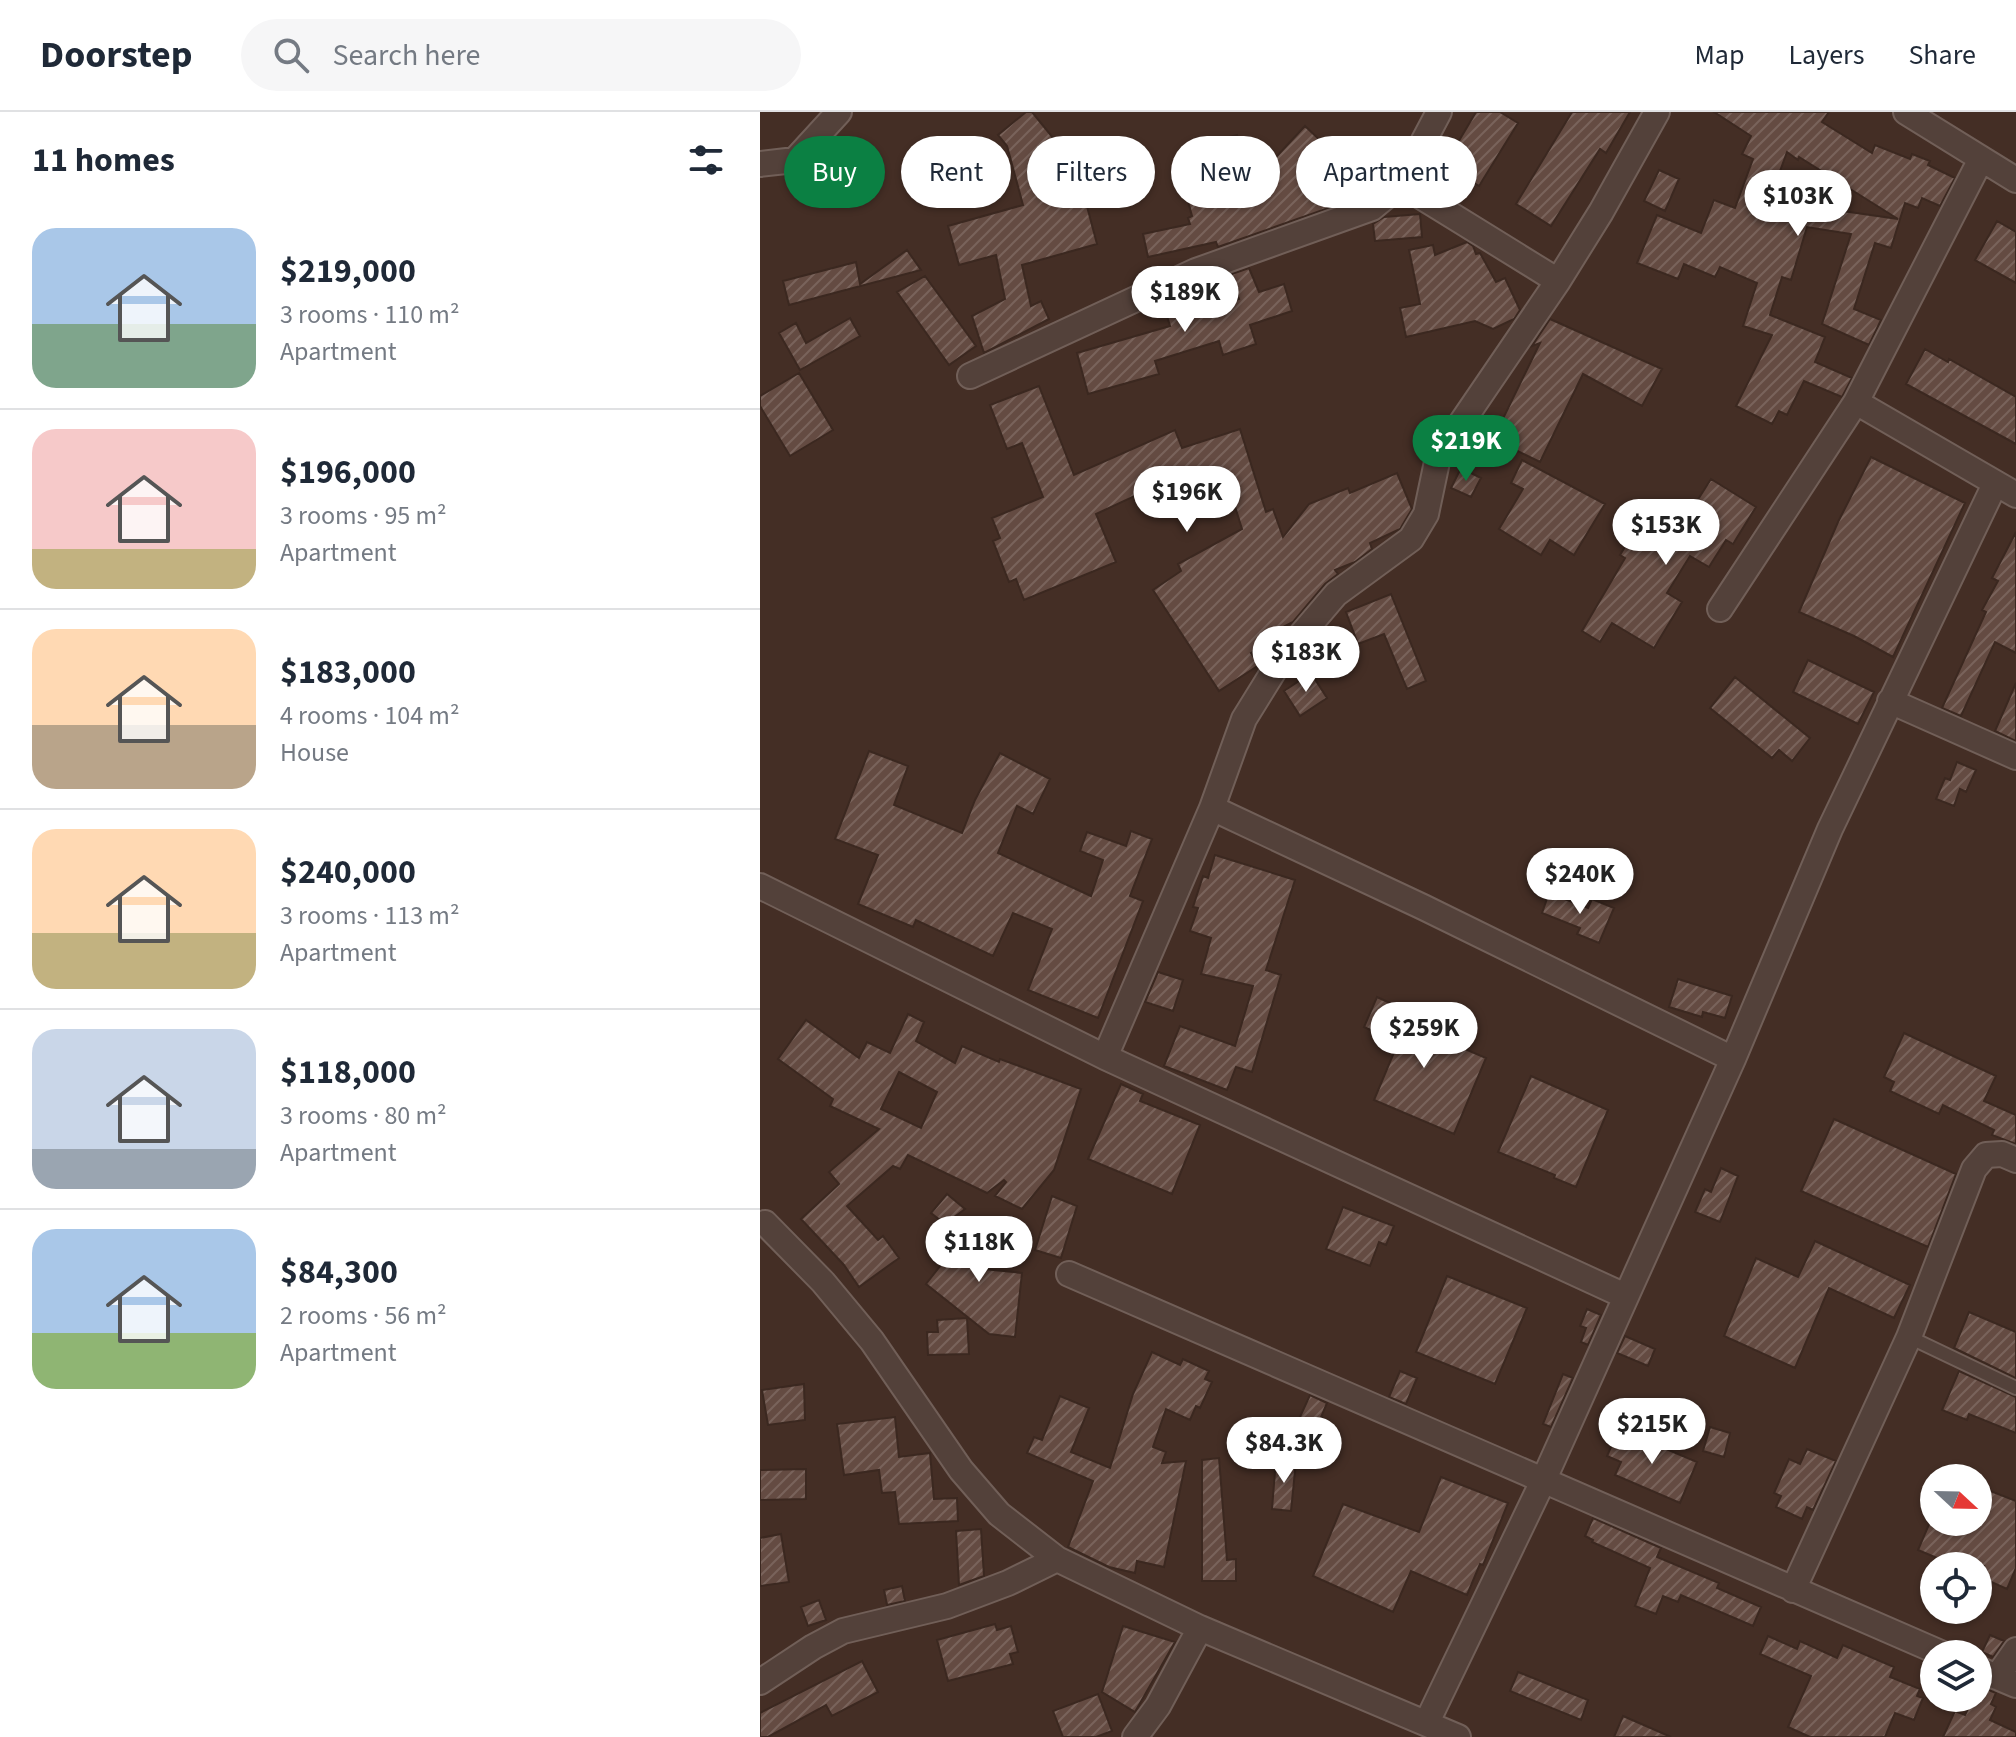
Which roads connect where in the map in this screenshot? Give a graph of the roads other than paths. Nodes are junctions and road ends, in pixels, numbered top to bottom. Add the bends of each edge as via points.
1 (839, 112) edge
2 (1439, 112) edge
3 (1657, 112) edge
4 (1906, 112) edge
5 (1426, 136) edge
6 (1981, 159) junction
7 (760, 164) edge
8 (2016, 180) edge
9 (1372, 208) edge
10 (1440, 208) edge
11 (1558, 281) junction
12 (970, 376) dead end
13 (1856, 402) junction
14 (2006, 490) edge
15 (1720, 609) dead end
16 (1890, 701) junction
17 (2016, 757) edge
18 (1212, 808) junction
19 (760, 886) edge
20 (1105, 1057) junction
21 (1733, 1059) junction
22 (2016, 1160) edge
23 (765, 1223) dead end
24 (1069, 1274) dead end
25 (1625, 1296) junction
26 (1909, 1337) junction
27 (2016, 1388) edge
28 (1544, 1479) junction
29 (1057, 1559) junction
30 (1793, 1590) junction
31 (1200, 1628) junction
32 (1920, 1644) edge
33 (2016, 1650) edge
34 (1997, 1677) edge
35 (760, 1682) edge
36 (1427, 1722) junction
37 (1135, 1737) edge
38 (1458, 1737) edge

1 - 7 street via 795,160
2 - 5 street
3 - 11 street
4 - 6 street
6 - 8 street
6 - 13 street
9 - 12 street via 1196,271
10 - 11 street
11 - 18 street via 1438,457 1426,514 1411,539 1336,594 1283,656 1244,719
13 - 14 street
13 - 15 street
14 - 16 street
16 - 17 street
16 - 21 street
18 - 20 street
18 - 21 street
19 - 20 street
20 - 25 street
21 - 25 street
22 - 26 street via 1986,1155 1974,1169
23 - 29 street via 872,1341 961,1470 999,1514
24 - 28 street
25 - 28 street
26 - 27 lane
26 - 30 street
28 - 30 street
28 - 36 street
29 - 31 street
29 - 35 street via 947,1606 843,1631
30 - 32 street
31 - 36 street
31 - 37 street
33 - 34 street
36 - 38 street

